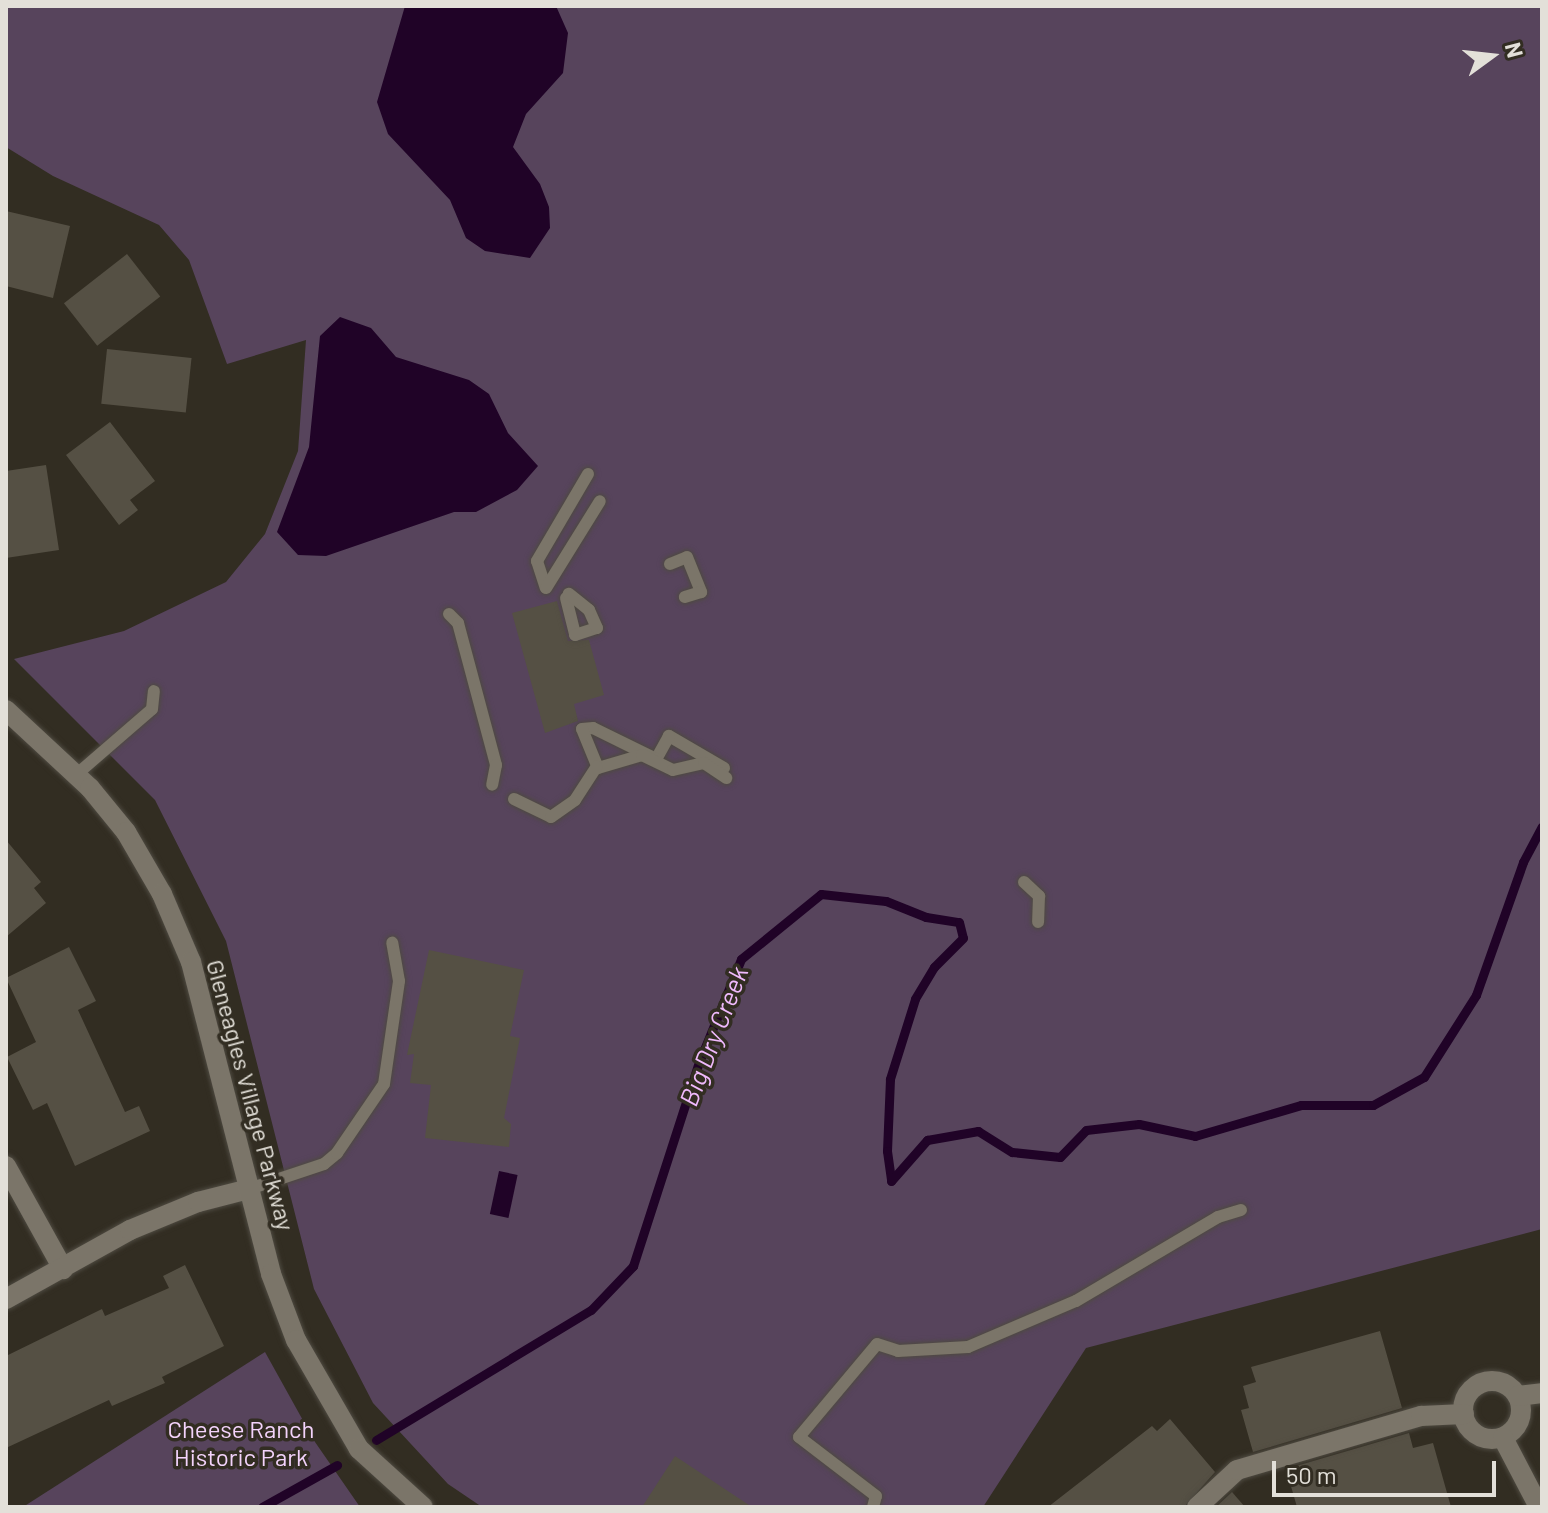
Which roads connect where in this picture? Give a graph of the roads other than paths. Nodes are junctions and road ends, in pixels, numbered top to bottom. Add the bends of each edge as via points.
1 (588, 474) dead end
2 (600, 501) dead end
3 (670, 564) dead end
4 (685, 597) dead end
5 (449, 614) dead end
6 (154, 691) dead end
7 (6, 710) edge
8 (597, 766) junction
9 (77, 774) junction
10 (492, 785) dead end
11 (514, 799) dead end
12 (1024, 882) dead end
13 (1038, 922) dead end
14 (392, 943) dead end
15 (6, 1166) edge
16 (249, 1189) junction
17 (1241, 1210) dead end
18 (63, 1269) junction
19 (6, 1299) edge
20 (1542, 1393) edge
21 (1518, 1396) junction
22 (1464, 1414) junction
23 (1503, 1438) junction
24 (423, 1507) edge
25 (873, 1507) edge
26 (1197, 1507) edge
27 (1539, 1507) edge

1 - 2 lane via 537,561 546,588
3 - 4 lane via 687,557 701,592
5 - 10 lane via 458,623 496,765
6 - 9 lane via 152,709
7 - 9 street, Gleneagles Village Parkway
8 - 8 lane via 642,755 673,770 704,763 725,773 669,736 656,759 593,728 582,729
8 - 11 lane via 575,800 551,817
9 - 16 street, Gleneagles Village Parkway via 126,832 162,894 191,962
12 - 13 lane via 1039,896
14 - 16 lane via 399,981 384,1084 324,1164
15 - 18 street
16 - 18 street via 198,1202 130,1230
16 - 24 street, Gleneagles Village Parkway via 271,1274 324,1397 359,1449
17 - 25 lane via 1218,1217 1076,1301 968,1347 898,1351 877,1344 799,1437 876,1496
18 - 19 street
20 - 21 street
21 - 22 street via 1503,1383 1485,1381 1469,1392
21 - 23 street via 1520,1420
22 - 23 street via 1479,1436
22 - 26 street via 1421,1416 1237,1470
23 - 27 street

